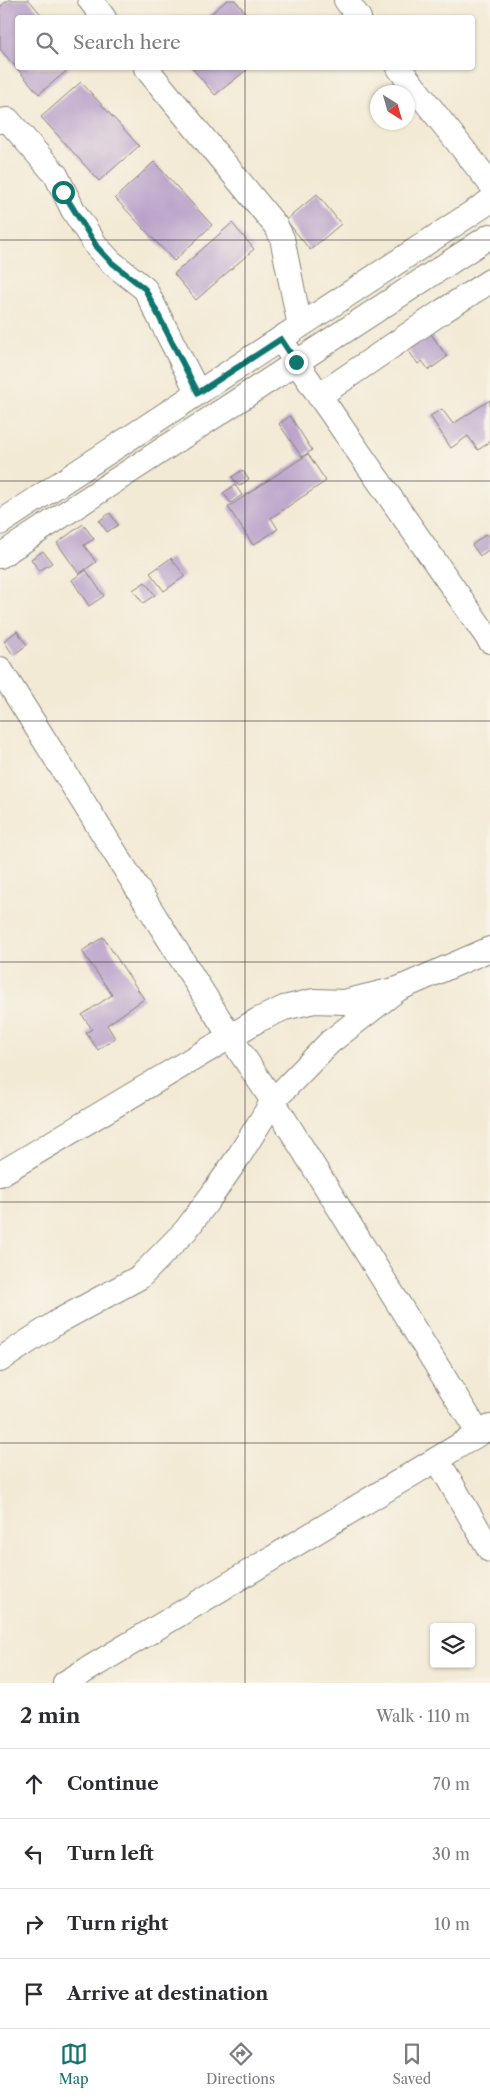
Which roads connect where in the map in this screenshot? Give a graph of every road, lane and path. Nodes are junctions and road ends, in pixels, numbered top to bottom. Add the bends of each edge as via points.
1 (90, 0) edge
2 (346, 0) edge
3 (102, 15) edge
4 (357, 15) edge
5 (148, 70) edge
6 (401, 70) edge
7 (0, 121) edge
8 (490, 183) edge
9 (490, 201) edge
10 (490, 236) edge
11 (422, 281) junction
12 (490, 281) edge
13 (443, 311) junction
14 (291, 332) junction
15 (296, 362) junction
16 (198, 393) junction
17 (319, 396) junction
18 (0, 523) edge
19 (0, 556) edge
20 (490, 641) edge
21 (0, 669) edge
22 (490, 949) edge
23 (398, 989) junction
24 (231, 1038) junction
25 (273, 1101) junction
26 (0, 1174) edge
27 (1, 1359) edge
28 (484, 1430) edge
29 (436, 1459) junction
30 (490, 1550) edge
31 (65, 1683) edge

1 - 3 street
2 - 4 street
5 - 14 street via 276,226 282,238
6 - 8 street
7 - 16 street via 8,120 56,175 73,210 97,247 145,289
9 - 14 street
10 - 11 street
11 - 13 street
11 - 15 street
12 - 13 street
13 - 17 street
14 - 15 street
14 - 16 street
15 - 17 street
15 - 19 street
16 - 18 street
17 - 20 street
21 - 24 street
22 - 23 street
23 - 24 street via 344,1002 314,1002 284,1008
23 - 25 street via 330,1042
24 - 25 street
24 - 26 street
25 - 27 street via 239,1156 186,1230 140,1277 59,1321
25 - 28 street
28 - 29 street
29 - 30 street
29 - 31 street

